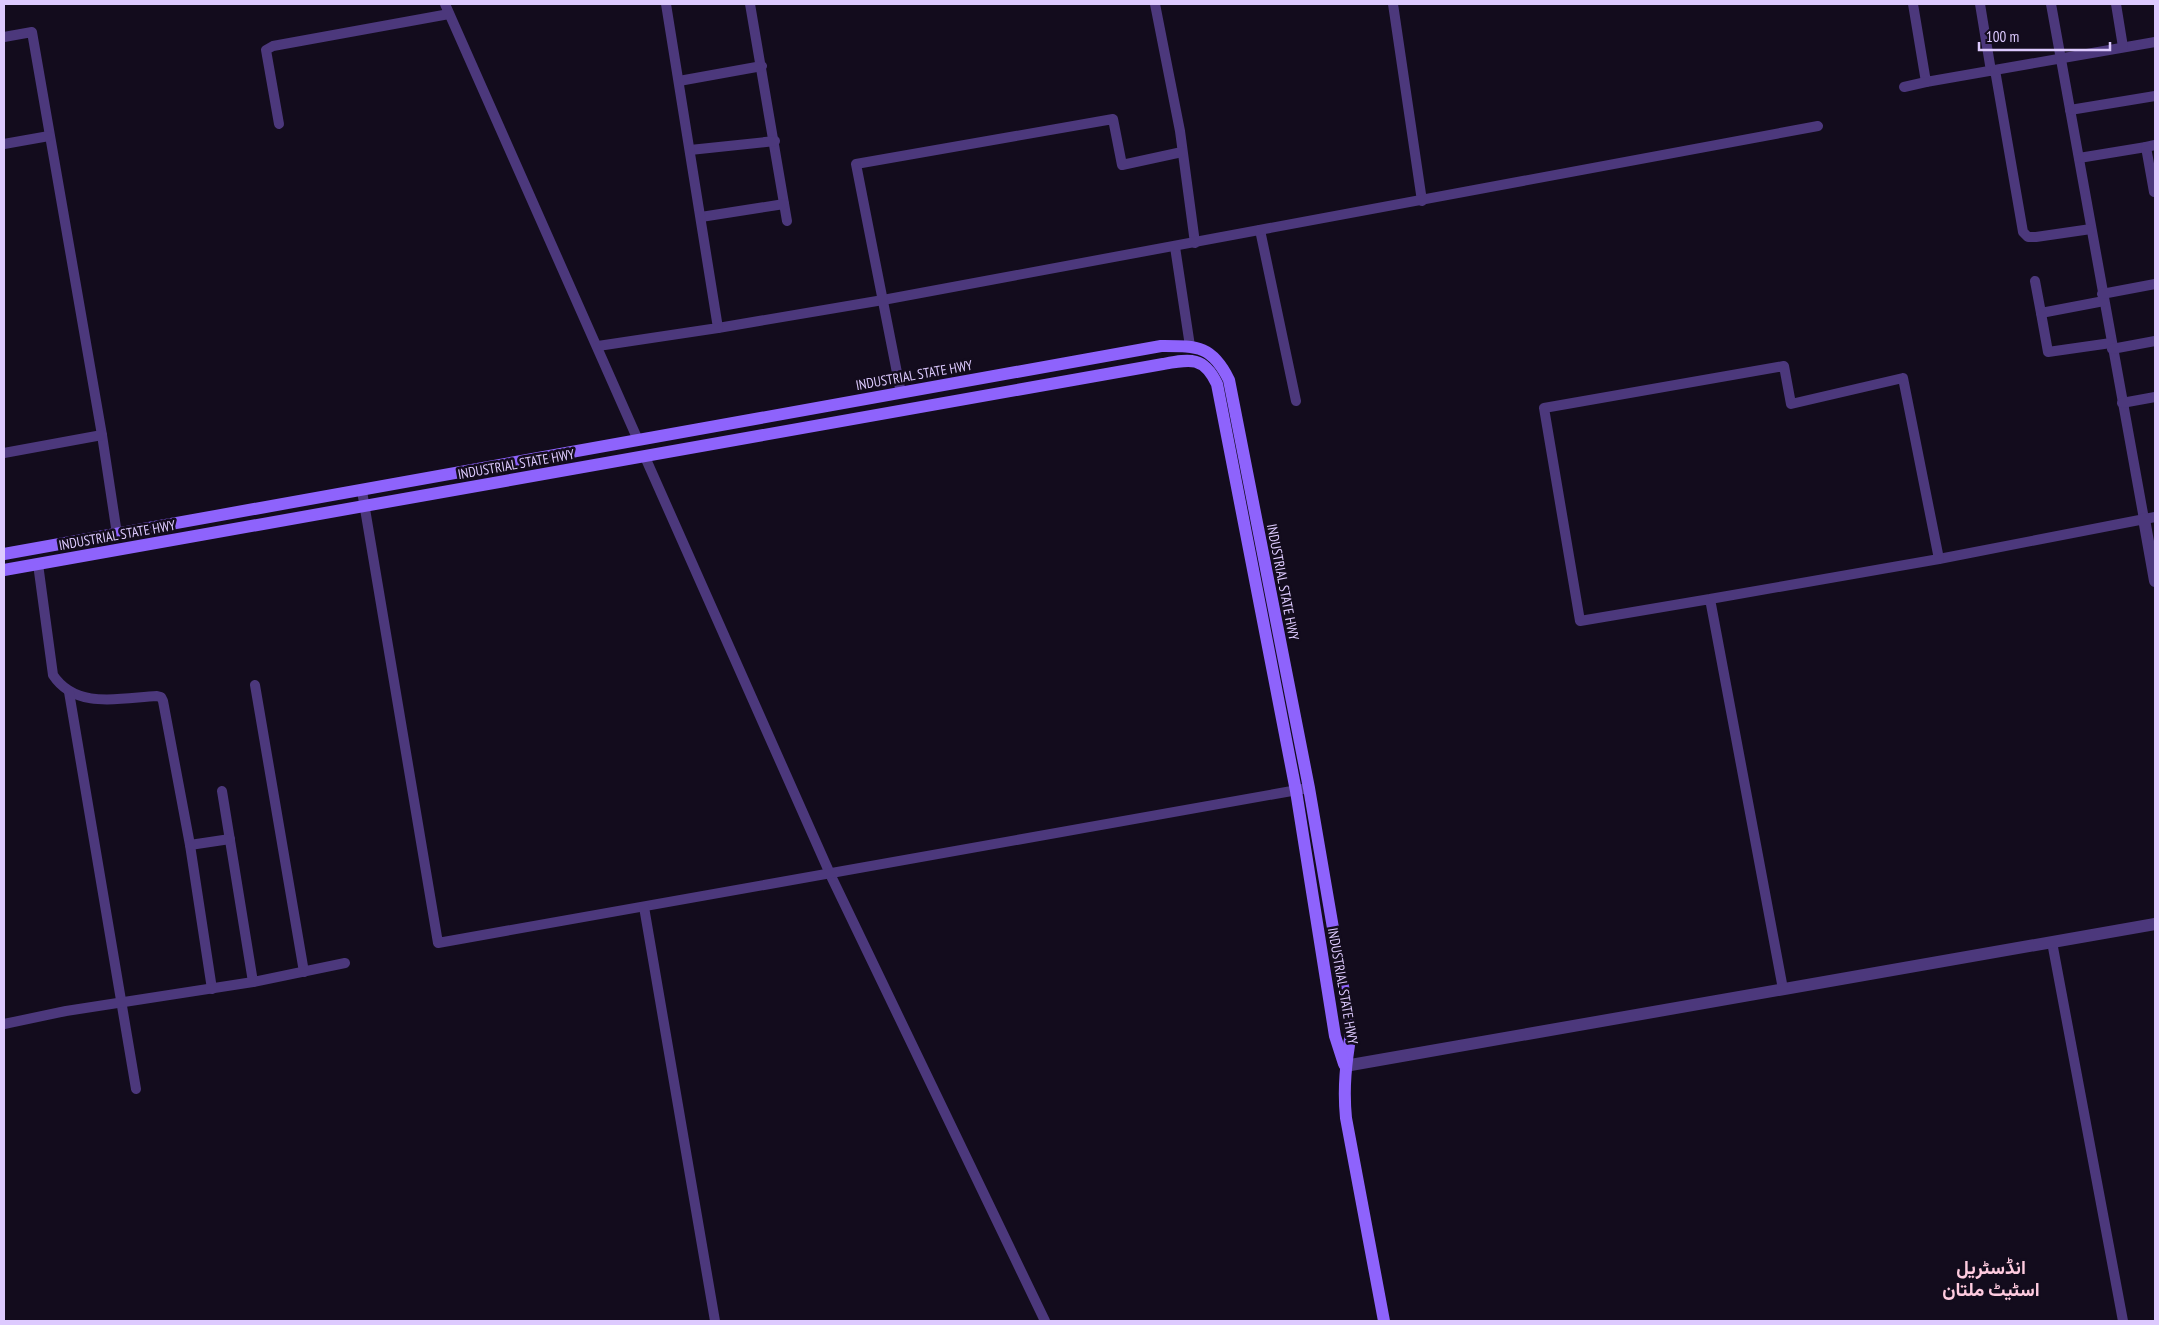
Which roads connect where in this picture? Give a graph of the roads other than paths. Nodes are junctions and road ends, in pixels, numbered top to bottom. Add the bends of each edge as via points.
1 (666, 4) edge
2 (750, 4) edge
3 (1155, 4) edge
4 (1393, 4) edge
5 (1912, 4) edge
6 (1980, 4) edge
7 (2051, 4) edge
8 (2116, 4) edge
9 (447, 9) edge
10 (4, 37) edge
11 (2155, 42) edge
12 (2123, 47) junction
13 (2061, 59) junction
14 (762, 66) junction
15 (1993, 70) junction
16 (679, 81) junction
17 (1926, 82) junction
18 (1904, 87) dead end
19 (2155, 96) edge
20 (2070, 110) junction
21 (278, 124) dead end
22 (1818, 126) dead end
23 (49, 136) junction
24 (774, 141) junction
25 (4, 144) edge
26 (2151, 146) edge
27 (690, 150) junction
28 (1182, 152) junction
29 (2079, 158) junction
30 (2155, 194) edge
31 (1422, 201) junction
32 (784, 204) junction
33 (701, 217) junction
34 (787, 221) dead end
35 (2091, 229) junction
36 (1260, 230) junction
37 (1195, 243) junction
38 (1174, 247) junction
39 (2035, 281) dead end
40 (2155, 284) edge
41 (2103, 298) junction
42 (883, 300) junction
43 (2041, 313) junction
44 (718, 328) junction
45 (2155, 341) edge
46 (598, 346) junction
47 (1190, 346) junction
48 (2112, 346) junction
49 (901, 393) junction
50 (2155, 397) edge
51 (1296, 401) dead end
52 (2122, 403) junction
53 (718, 426) junction
54 (102, 435) junction
55 (638, 440) junction
56 (721, 443) junction
57 (4, 453) edge
58 (559, 455) junction
59 (645, 457) junction
60 (562, 472) junction
61 (362, 491) junction
62 (364, 506) junction
63 (2150, 518) edge
64 (116, 534) junction
65 (4, 554) edge
66 (1939, 559) junction
67 (38, 564) junction
68 (4, 570) edge
69 (2155, 581) edge
70 (1710, 599) junction
71 (255, 685) dead end
72 (69, 692) junction
73 (1302, 790) junction
74 (222, 791) dead end
75 (230, 839) junction
76 (190, 845) junction
77 (830, 873) junction
78 (644, 907) junction
79 (2155, 924) edge
80 (2052, 942) junction
81 (345, 963) dead end
82 (304, 972) junction
83 (253, 982) junction
84 (212, 989) junction
85 (1783, 989) junction
86 (121, 1004) junction
87 (4, 1024) edge
88 (1345, 1066) junction
89 (136, 1089) dead end
90 (714, 1321) edge
91 (1045, 1321) edge
92 (1384, 1321) edge
93 (2122, 1321) edge

1 - 16 street
2 - 14 street
3 - 28 street
4 - 31 street
5 - 17 street
6 - 15 street
7 - 13 street
8 - 12 street
9 - 21 street via 266,50
9 - 46 street
10 - 23 street via 32,32
11 - 12 street
12 - 13 street
13 - 15 street
13 - 20 street
14 - 16 street
14 - 24 street
15 - 17 street
15 - 35 street via 2023,232 2028,237 2036,237
16 - 27 street
17 - 18 street
19 - 20 street
20 - 29 street
22 - 31 street
23 - 25 street
23 - 54 street
24 - 27 street
24 - 32 street
26 - 29 street
26 - 30 street
27 - 33 street
28 - 37 street
28 - 42 street via 1122,165 1113,119 856,164
29 - 35 street
31 - 36 street
32 - 33 street
32 - 34 street
33 - 44 street
35 - 41 street
36 - 37 street
36 - 51 street
37 - 38 street
38 - 42 street
38 - 47 street
39 - 43 street
40 - 41 street
41 - 43 street
41 - 48 street
42 - 44 street
42 - 49 street
43 - 48 street via 2048,352
44 - 46 street
45 - 48 street
46 - 55 street
47 - 49 main road, INDUSTRIAL STATE HWY via 1161,346
47 - 73 main road, INDUSTRIAL STATE HWY via 1213,355 1229,380
48 - 52 street
49 - 53 main road, INDUSTRIAL STATE HWY
50 - 52 street
52 - 63 street
53 - 55 main road, INDUSTRIAL STATE HWY
53 - 56 main road
54 - 57 street
54 - 64 street
55 - 58 main road, INDUSTRIAL STATE HWY
56 - 59 main road, INDUSTRIAL STATE HWY
56 - 73 main road, INDUSTRIAL STATE HWY via 1188,360 1205,366 1216,384
58 - 60 main road
58 - 61 main road, INDUSTRIAL STATE HWY
59 - 60 main road, INDUSTRIAL STATE HWY
59 - 77 street
60 - 62 main road, INDUSTRIAL STATE HWY
61 - 62 street
61 - 64 main road, INDUSTRIAL STATE HWY
62 - 67 main road, INDUSTRIAL STATE HWY
62 - 78 street via 438,943
63 - 66 street
63 - 69 street
64 - 65 main road, INDUSTRIAL STATE HWY
66 - 70 street
66 - 70 street via 1903,378 1791,404 1784,366 1544,408 1580,621
67 - 68 main road, INDUSTRIAL STATE HWY
67 - 72 street via 53,675
70 - 85 street
71 - 82 street
72 - 76 street via 93,699 161,697
72 - 86 street
73 - 77 street
73 - 88 main road, INDUSTRIAL STATE HWY via 1335,1036
74 - 75 street
75 - 76 street
75 - 83 street
76 - 84 street
77 - 78 street
77 - 91 street
78 - 90 street
79 - 80 street
80 - 85 street
80 - 93 street
81 - 82 street
82 - 83 street
83 - 84 street
84 - 86 street
85 - 88 street
86 - 87 street
86 - 89 street
88 - 92 main road via 1346,1118

